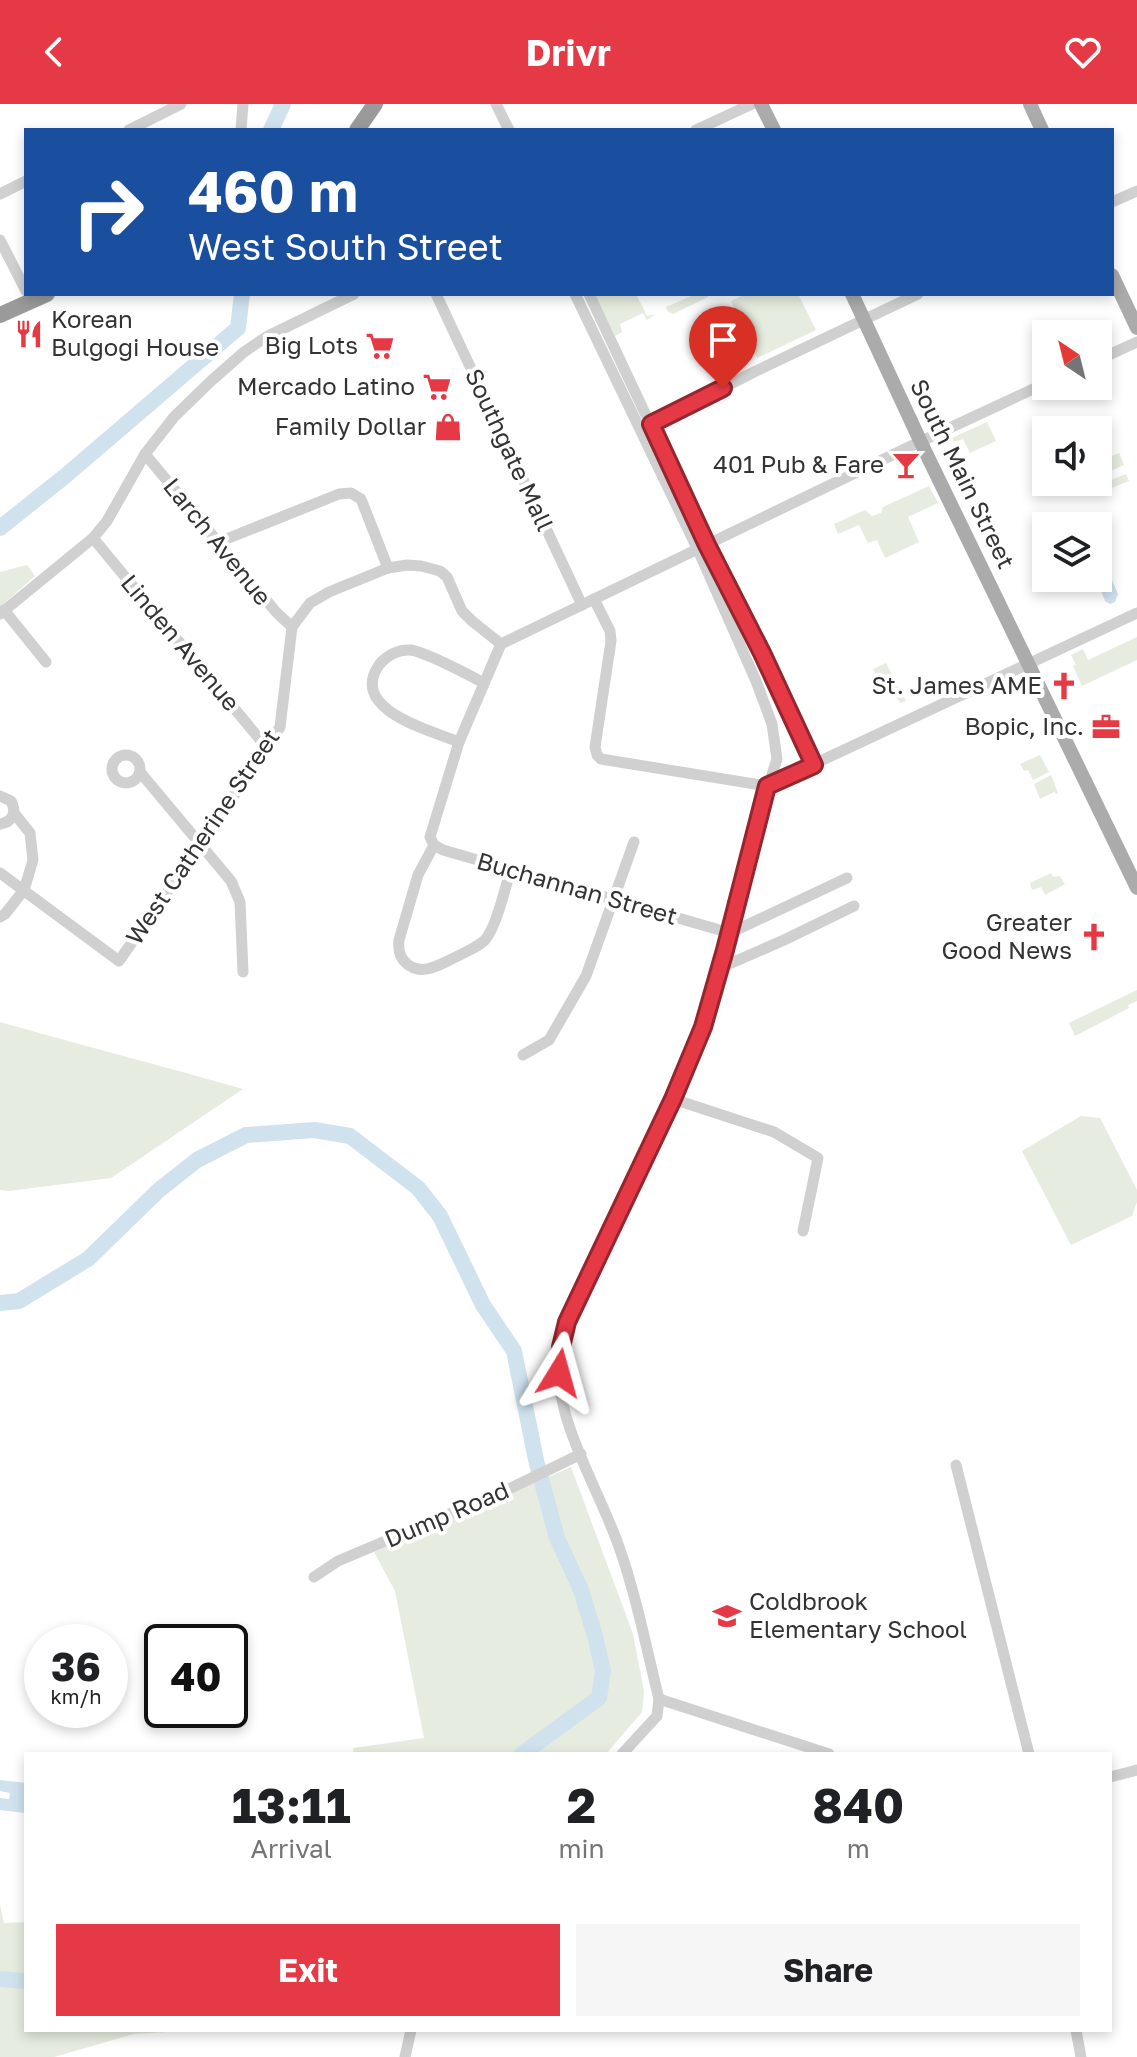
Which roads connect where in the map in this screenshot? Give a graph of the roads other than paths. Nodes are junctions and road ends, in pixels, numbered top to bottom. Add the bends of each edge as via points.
1 (181, 104) edge
2 (243, 104) edge
3 (375, 104) edge
4 (496, 104) edge
5 (752, 104) edge
6 (761, 104) edge
7 (1030, 104) edge
8 (133, 128) edge
9 (241, 128) edge
10 (358, 128) edge
11 (508, 128) edge
12 (700, 128) edge
13 (773, 128) edge
14 (1041, 128) edge
15 (24, 182) edge
16 (1137, 191) edge
17 (0, 194) edge
18 (1114, 201) edge
19 (0, 240) edge
20 (1114, 279) edge
21 (24, 287) edge
22 (27, 296) edge
23 (350, 296) edge
24 (437, 296) edge
25 (576, 296) edge
26 (590, 296) edge
27 (853, 296) edge
28 (914, 296) edge
29 (0, 315) edge
30 (864, 319) junction
31 (1137, 328) edge
32 (1137, 342) edge
33 (1112, 354) edge
34 (1032, 389) edge
35 (646, 427) junction
36 (921, 441) junction
37 (145, 454) junction
38 (93, 538) junction
39 (219, 542) junction
40 (702, 548) junction
41 (388, 568) junction
42 (594, 599) junction
43 (582, 605) junction
44 (2, 612) edge
45 (1137, 613) edge
46 (292, 627) junction
47 (501, 644) junction
48 (46, 662) dead end
49 (1028, 664) junction
50 (484, 683) junction
51 (459, 742) junction
52 (267, 748) junction
53 (814, 765) junction
54 (140, 772) dead end
55 (767, 786) junction
56 (0, 796) edge
57 (14, 813) junction
58 (0, 824) edge
59 (432, 841) junction
60 (634, 842) dead end
61 (200, 844) junction
62 (511, 869) junction
63 (0, 873) edge
64 (847, 878) dead end
65 (1137, 888) edge
66 (24, 890) junction
67 (615, 900) junction
68 (854, 906) dead end
69 (0, 917) edge
70 (730, 933) junction
71 (720, 968) junction
72 (243, 972) dead end
73 (523, 1055) dead end
74 (673, 1099) junction
75 (803, 1231) dead end
76 (581, 1454) junction
77 (956, 1465) dead end
78 (314, 1577) dead end
79 (659, 1699) junction
80 (624, 1752) edge
81 (823, 1752) edge
82 (1028, 1752) edge
83 (1137, 1770) edge
84 (1112, 1776) edge
85 (411, 2032) edge
86 (1076, 2032) edge
87 (405, 2057) edge
88 (1081, 2057) edge

1 - 8 street
2 - 9 street
3 - 10 highway
4 - 11 street
5 - 12 street
6 - 13 main road
7 - 14 main road
15 - 17 street
16 - 18 street
19 - 21 street
20 - 31 main road
22 - 29 highway
23 - 37 street via 244,352 174,417
24 - 43 street, Southgate Mall
25 - 35 street
26 - 35 street
27 - 30 main road, South Main Street
28 - 30 street
30 - 35 street
30 - 36 main road, South Main Street
32 - 33 street
34 - 36 street
35 - 40 street
36 - 40 street
36 - 49 main road, South Main Street
37 - 38 street
37 - 39 street, Larch Avenue
38 - 44 street
38 - 52 street, Linden Avenue
39 - 41 street via 351,493 361,499
39 - 46 street, Larch Avenue
40 - 42 street
40 - 53 street via 762,653
40 - 55 street via 772,724 777,759
41 - 46 street via 310,603
41 - 47 street via 407,565 440,571 462,611
42 - 43 street
42 - 55 street via 611,641 597,755
43 - 47 street
44 - 48 street
45 - 49 street
46 - 52 street, West Catherine Street via 280,727
47 - 50 street
49 - 53 street
49 - 65 main road, South Main Street
50 - 51 street
50 - 51 street via 409,650 391,653 374,675 373,693 390,712
51 - 59 street
52 - 61 street, West Catherine Street
53 - 55 street
54 - 61 street
55 - 70 street
56 - 57 street via 11,801
57 - 58 street
57 - 66 street via 30,833 33,860
59 - 62 street, Buchannan Street via 443,850
59 - 62 street via 399,940 402,959 414,968 432,968 486,939
60 - 67 street
61 - 66 street, West Catherine Street via 119,961
61 - 72 street via 231,881 240,902
62 - 67 street, Buchannan Street
63 - 66 street
64 - 70 street
66 - 69 street
67 - 70 street, Buchannan Street
67 - 73 street via 570,1006 549,1040
68 - 71 street
70 - 71 street
71 - 74 street
74 - 75 street via 774,1132 818,1158
74 - 76 street via 567,1322 559,1373 564,1411
76 - 78 street, Dump Road via 338,1561
76 - 79 street via 622,1556
77 - 82 street
79 - 80 street via 657,1716
79 - 81 street
83 - 84 street
85 - 87 street
86 - 88 street

